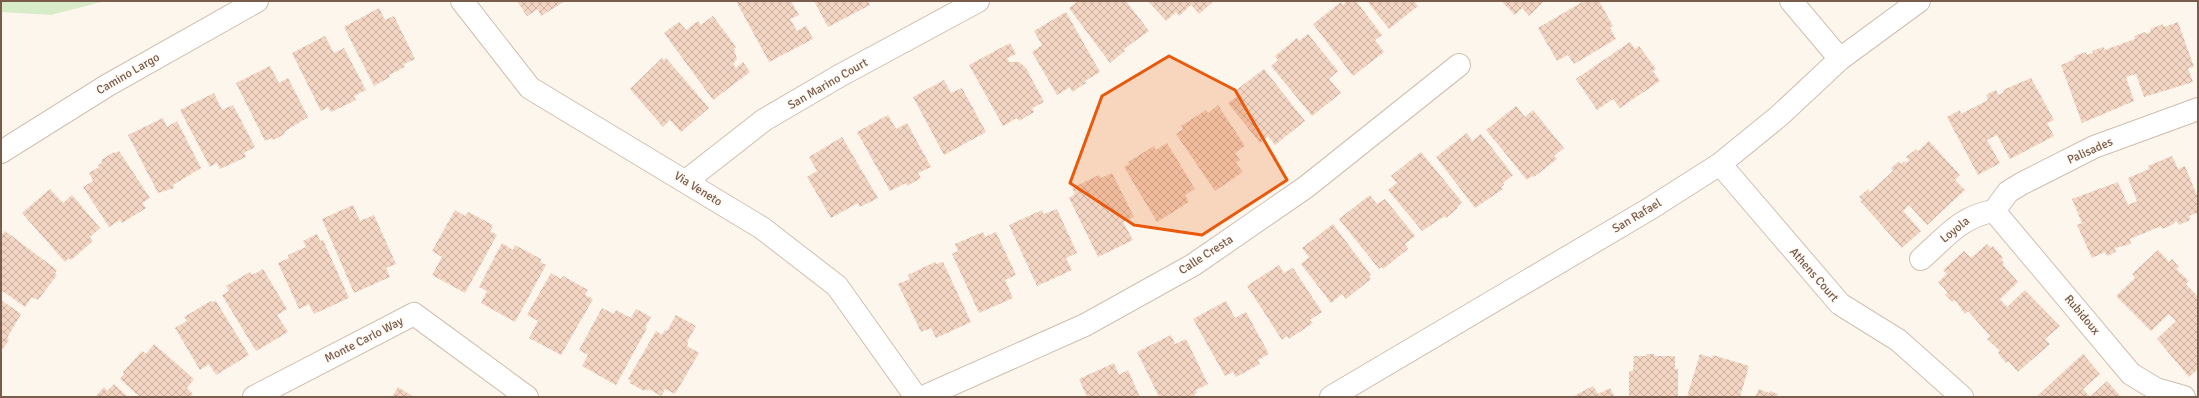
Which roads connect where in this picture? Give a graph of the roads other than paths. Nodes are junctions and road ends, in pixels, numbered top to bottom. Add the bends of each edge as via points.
1 (256, 1) edge
2 (462, 1) edge
3 (978, 1) edge
4 (1791, 1) edge
5 (1919, 1) edge
6 (1840, 59) junction
7 (1459, 65) dead end
8 (2198, 109) edge
9 (1, 152) edge
10 (1720, 164) junction
11 (686, 181) junction
12 (1994, 211) junction
13 (1922, 259) dead end
14 (254, 397) edge
15 (527, 397) edge
16 (916, 397) edge
17 (923, 397) edge
18 (1331, 397) edge
19 (1962, 397) edge
20 (2184, 397) edge

1 - 9 street, Camino Largo via 108,85
2 - 11 street, Via Veneto via 530,88
3 - 11 street, San Marino Court via 764,120
4 - 6 street
5 - 6 street, San Rafael
6 - 10 street, San Rafael via 1779,116
7 - 17 street, Calle Cresta via 1306,187 1193,265 1085,325
8 - 12 street, Palisades via 2087,151 2021,184 2008,192
10 - 18 street, San Rafael via 1651,208
10 - 19 street, Athens Court via 1840,304 1898,340
11 - 16 street, Via Veneto via 762,228 837,286
12 - 13 street, Loyola via 1969,218
12 - 20 street, Rubidoux via 2131,374 2156,389
14 - 15 street, Monte Carlo Way via 414,314

